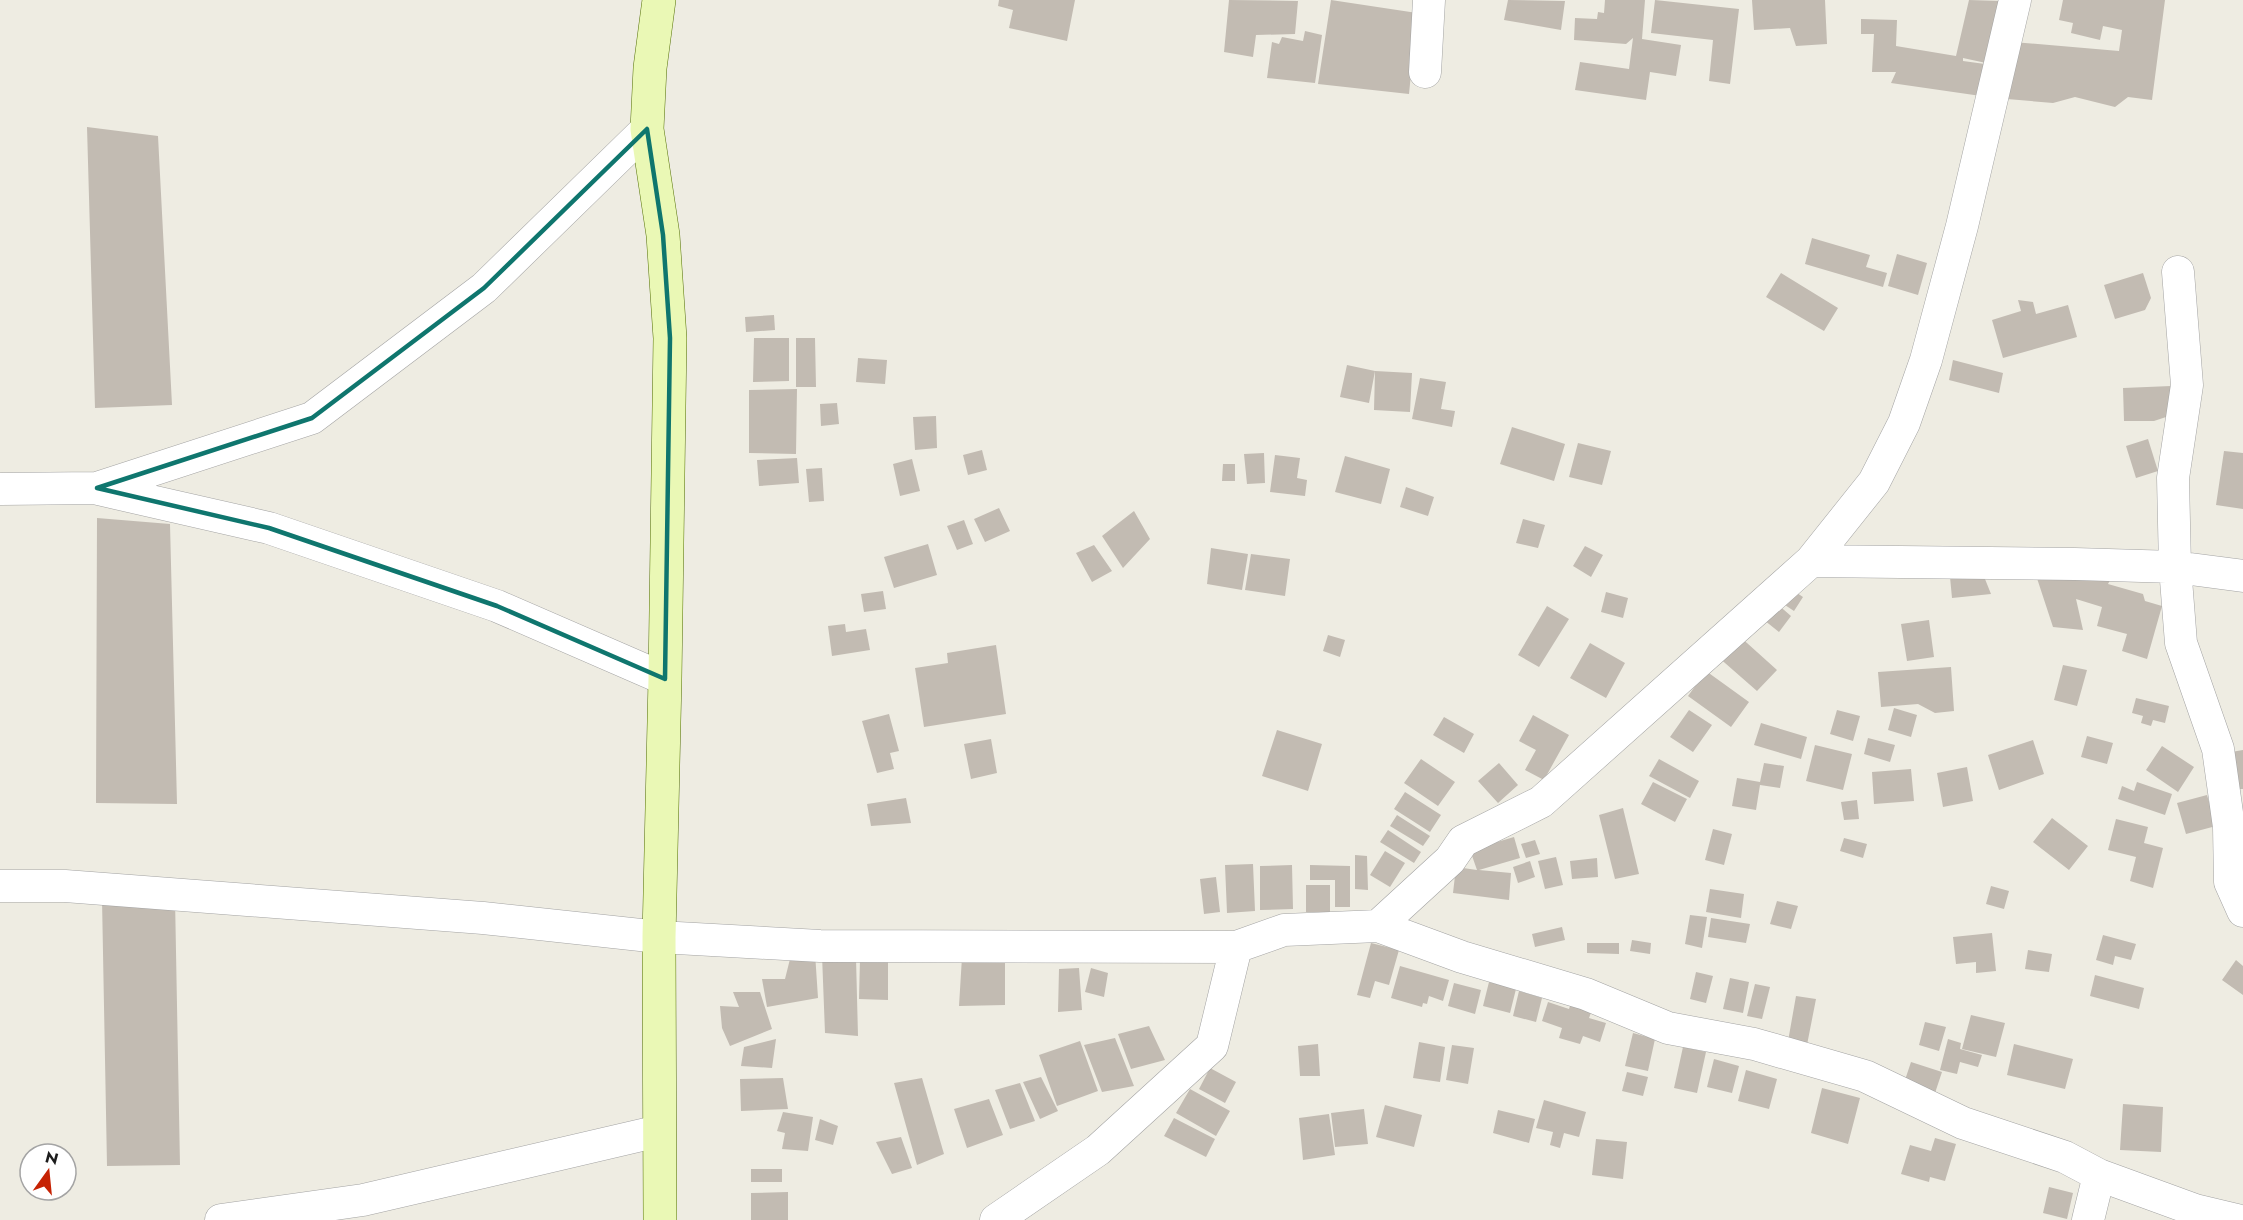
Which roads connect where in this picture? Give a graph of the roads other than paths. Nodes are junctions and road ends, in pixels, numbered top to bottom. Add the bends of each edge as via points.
1 (659, 0) edge
2 (1429, 0) edge
3 (2015, 0) edge
4 (1425, 72) dead end
5 (647, 129) junction
6 (2178, 272) dead end
7 (0, 489) edge
8 (97, 489) junction
9 (1811, 561) junction
10 (2175, 567) junction
11 (2243, 576) edge
12 (665, 679) junction
13 (0, 886) edge
14 (2243, 911) edge
15 (1378, 926) junction
16 (658, 937) junction
17 (1236, 947) junction
18 (659, 1131) junction
19 (2099, 1175) junction
20 (221, 1220) edge
21 (660, 1220) edge
22 (996, 1220) edge
23 (2088, 1220) edge
24 (2237, 1220) edge

1 - 5 main road
2 - 4 street
3 - 9 street via 1962,226 1926,360 1904,423 1874,482
5 - 8 street via 483,288 312,418
5 - 12 main road via 663,235 670,338
6 - 10 street via 2187,385 2173,478
7 - 8 street
8 - 12 street via 279,531 496,606
9 - 10 street
9 - 15 street via 1542,802 1462,841 1450,860
10 - 11 street
10 - 14 street via 2181,643 2218,749 2229,827 2230,882
12 - 16 main road
13 - 16 street via 65,886 483,918
15 - 17 street via 1284,930
15 - 19 street via 1462,957 1586,993 1668,1028 1754,1044 1865,1076 1964,1123 2065,1157
16 - 17 street via 820,946
16 - 18 main road
17 - 22 street via 1212,1046 1098,1150
18 - 20 street via 363,1200
18 - 21 main road
19 - 23 street
19 - 24 street via 2194,1210

